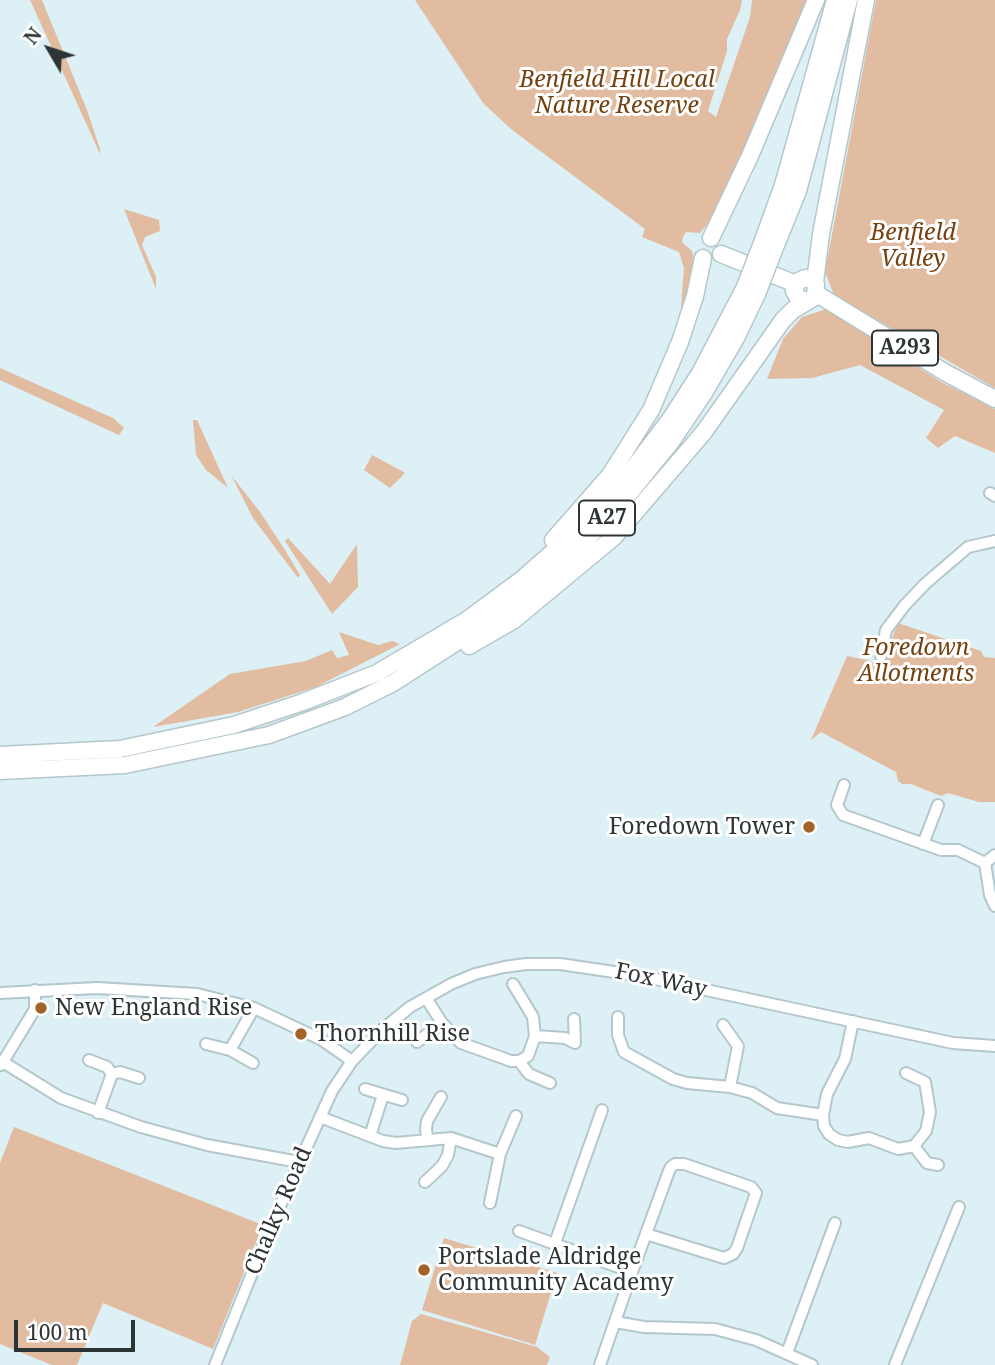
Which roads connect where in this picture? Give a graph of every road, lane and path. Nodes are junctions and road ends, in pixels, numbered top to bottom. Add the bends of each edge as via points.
1 (816, 0) edge
2 (835, 0) edge
3 (849, 0) edge
4 (866, 0) edge
5 (711, 238) junction
6 (768, 246) junction
7 (721, 254) junction
8 (703, 258) junction
9 (751, 290) junction
10 (813, 293) junction
11 (995, 399) edge
12 (995, 541) edge
13 (467, 620) junction
14 (881, 656) dead end
15 (393, 683) junction
16 (0, 755) edge
17 (0, 771) edge
18 (844, 785) dead end
19 (938, 805) dead end
20 (923, 844) junction
21 (995, 855) edge
22 (985, 863) junction
23 (995, 906) edge
24 (513, 984) dead end
25 (35, 990) junction
26 (0, 993) edge
27 (426, 998) junction
28 (254, 1007) junction
29 (618, 1017) dead end
30 (574, 1019) dead end
31 (853, 1021) junction
32 (442, 1023) junction
33 (723, 1025) dead end
34 (535, 1036) junction
35 (417, 1042) dead end
36 (750, 1043) dead end
37 (206, 1044) dead end
38 (738, 1046) junction
39 (995, 1046) edge
40 (230, 1050) junction
41 (89, 1060) dead end
42 (352, 1061) junction
43 (519, 1061) junction
44 (253, 1063) dead end
45 (2, 1065) edge
46 (931, 1071) dead end
47 (906, 1073) dead end
48 (112, 1074) junction
49 (139, 1078) dead end
50 (925, 1082) junction
51 (550, 1083) dead end
52 (730, 1087) junction
53 (365, 1089) dead end
54 (383, 1095) junction
55 (441, 1097) dead end
56 (402, 1100) dead end
57 (419, 1108) dead end
58 (602, 1110) dead end
59 (99, 1113) junction
60 (430, 1114) junction
61 (822, 1115) junction
62 (516, 1116) dead end
63 (320, 1117) junction
64 (370, 1136) junction
65 (428, 1138) junction
66 (451, 1138) junction
67 (914, 1146) junction
68 (500, 1154) junction
69 (299, 1162) junction
70 (938, 1165) dead end
71 (425, 1182) dead end
72 (490, 1203) dead end
73 (959, 1207) dead end
74 (835, 1223) dead end
75 (519, 1231) dead end
76 (646, 1234) junction
77 (555, 1243) junction
78 (632, 1272) junction
79 (615, 1322) junction
80 (786, 1353) junction
81 (215, 1365) edge
82 (600, 1365) edge
83 (812, 1365) edge
84 (895, 1365) edge

1 - 5 highway
2 - 6 highway, A27
3 - 6 highway, A27 via 798,191
4 - 10 highway
5 - 7 highway via 720,243
5 - 8 highway via 699,246
6 - 9 highway, A27, bridge
7 - 8 highway via 713,261
7 - 10 highway via 796,284 796,296
8 - 13 highway, A27 via 676,356 622,458 569,524
9 - 13 highway, A27 via 671,418 622,483 579,529
9 - 15 highway, A27 via 736,338 705,393 624,500 585,541 491,620
10 - 11 highway, A293
10 - 15 highway, A27 via 783,320 704,432 614,537 514,620 449,658
12 - 14 street via 968,547 925,584 886,630
13 - 16 highway, A27 via 377,673 234,725 120,748
15 - 17 highway, A27 via 345,707 269,735 125,765
18 - 20 street via 837,805 843,815
19 - 20 street
20 - 22 street via 958,850
21 - 22 street
22 - 23 street
24 - 34 street via 533,1017
25 - 26 street
25 - 28 street via 97,988 197,994
25 - 45 street via 35,1009
27 - 31 street, Fox Way via 475,974 504,967 560,964 641,976
27 - 32 street
27 - 42 street, Fox Way via 388,1024
28 - 40 street
28 - 42 street via 322,1040
29 - 52 street via 620,1045 632,1058 680,1081
30 - 34 street via 575,1044 565,1038
31 - 39 street, Fox Way via 953,1043
31 - 61 street via 845,1059
32 - 35 street
32 - 43 street via 469,1047
33 - 38 street
34 - 43 street via 528,1056
36 - 38 street
37 - 40 street
38 - 52 street
40 - 44 street
41 - 48 street
42 - 63 street, Chalky Road
43 - 51 street via 529,1074
45 - 59 street
46 - 50 street
47 - 50 street
48 - 49 street
48 - 59 street
50 - 67 street via 930,1121
52 - 61 street via 777,1108
53 - 54 street
54 - 56 street
54 - 64 street
55 - 60 street
57 - 60 street
58 - 77 street
59 - 69 street via 207,1145
60 - 65 street
61 - 67 street via 829,1134 838,1140 869,1138 898,1149
62 - 68 street
63 - 64 street
63 - 69 street, Chalky Road
64 - 65 street via 396,1143
65 - 66 street
66 - 68 street
66 - 71 street via 442,1166
67 - 70 street via 927,1163
68 - 72 street
69 - 81 street, Chalky Road
73 - 84 street
74 - 80 street
75 - 77 street
76 - 76 street via 668,1171 675,1164 751,1187 756,1193 737,1248 724,1258
76 - 78 street
77 - 78 street
78 - 79 street
79 - 80 street via 715,1329
79 - 82 street
80 - 83 street

